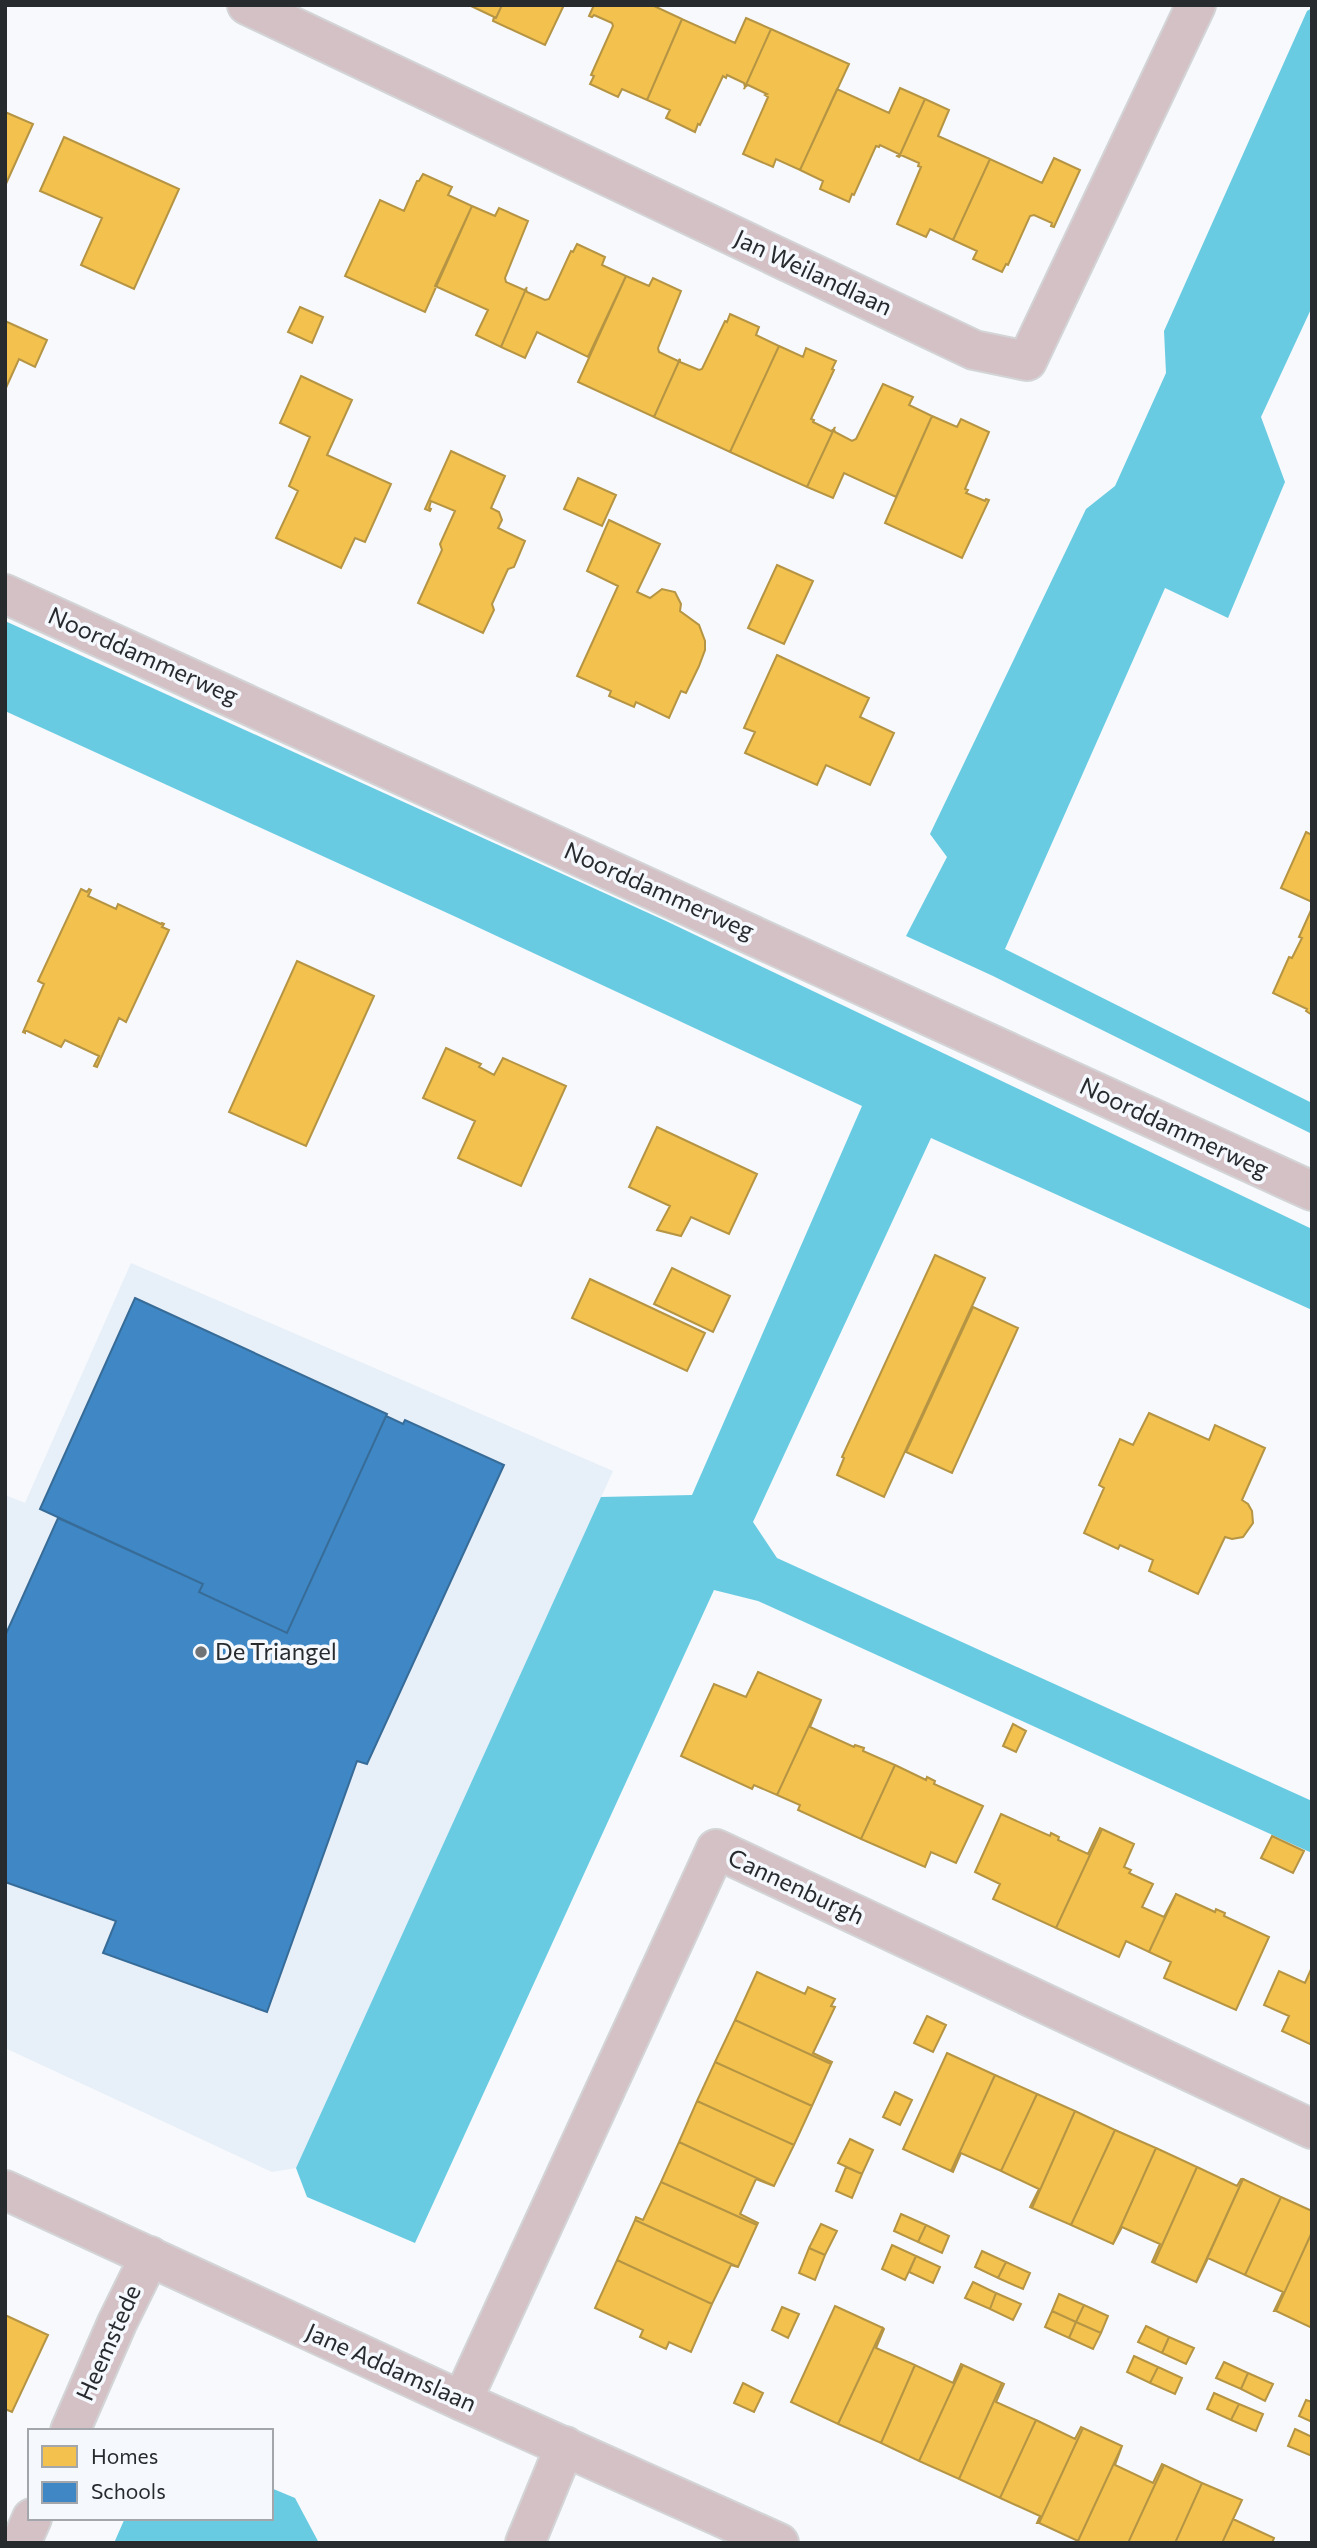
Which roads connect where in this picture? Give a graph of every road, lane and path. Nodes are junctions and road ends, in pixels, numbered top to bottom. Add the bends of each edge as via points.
1 (247, 5) edge
2 (1196, 5) edge
3 (5, 594) edge
4 (1312, 1191) edge
5 (1312, 2129) edge
6 (5, 2190) edge
7 (149, 2256) junction
8 (463, 2401) junction
9 (71, 2429) edge
10 (565, 2446) junction
11 (31, 2520) edge
12 (22, 2543) edge
13 (525, 2543) edge
14 (779, 2543) edge

1 - 2 street, Jan Weilandlaan via 974,350 1027,361
3 - 4 street, Noorddammerweg
5 - 8 street, Cannenburgh via 716,1849
6 - 7 street, Jane Addamslaan
7 - 8 street, Jane Addamslaan
7 - 9 street, Heemstede
8 - 10 street, Jane Addamslaan
10 - 13 street
10 - 14 street, Jane Addamslaan
11 - 12 street

